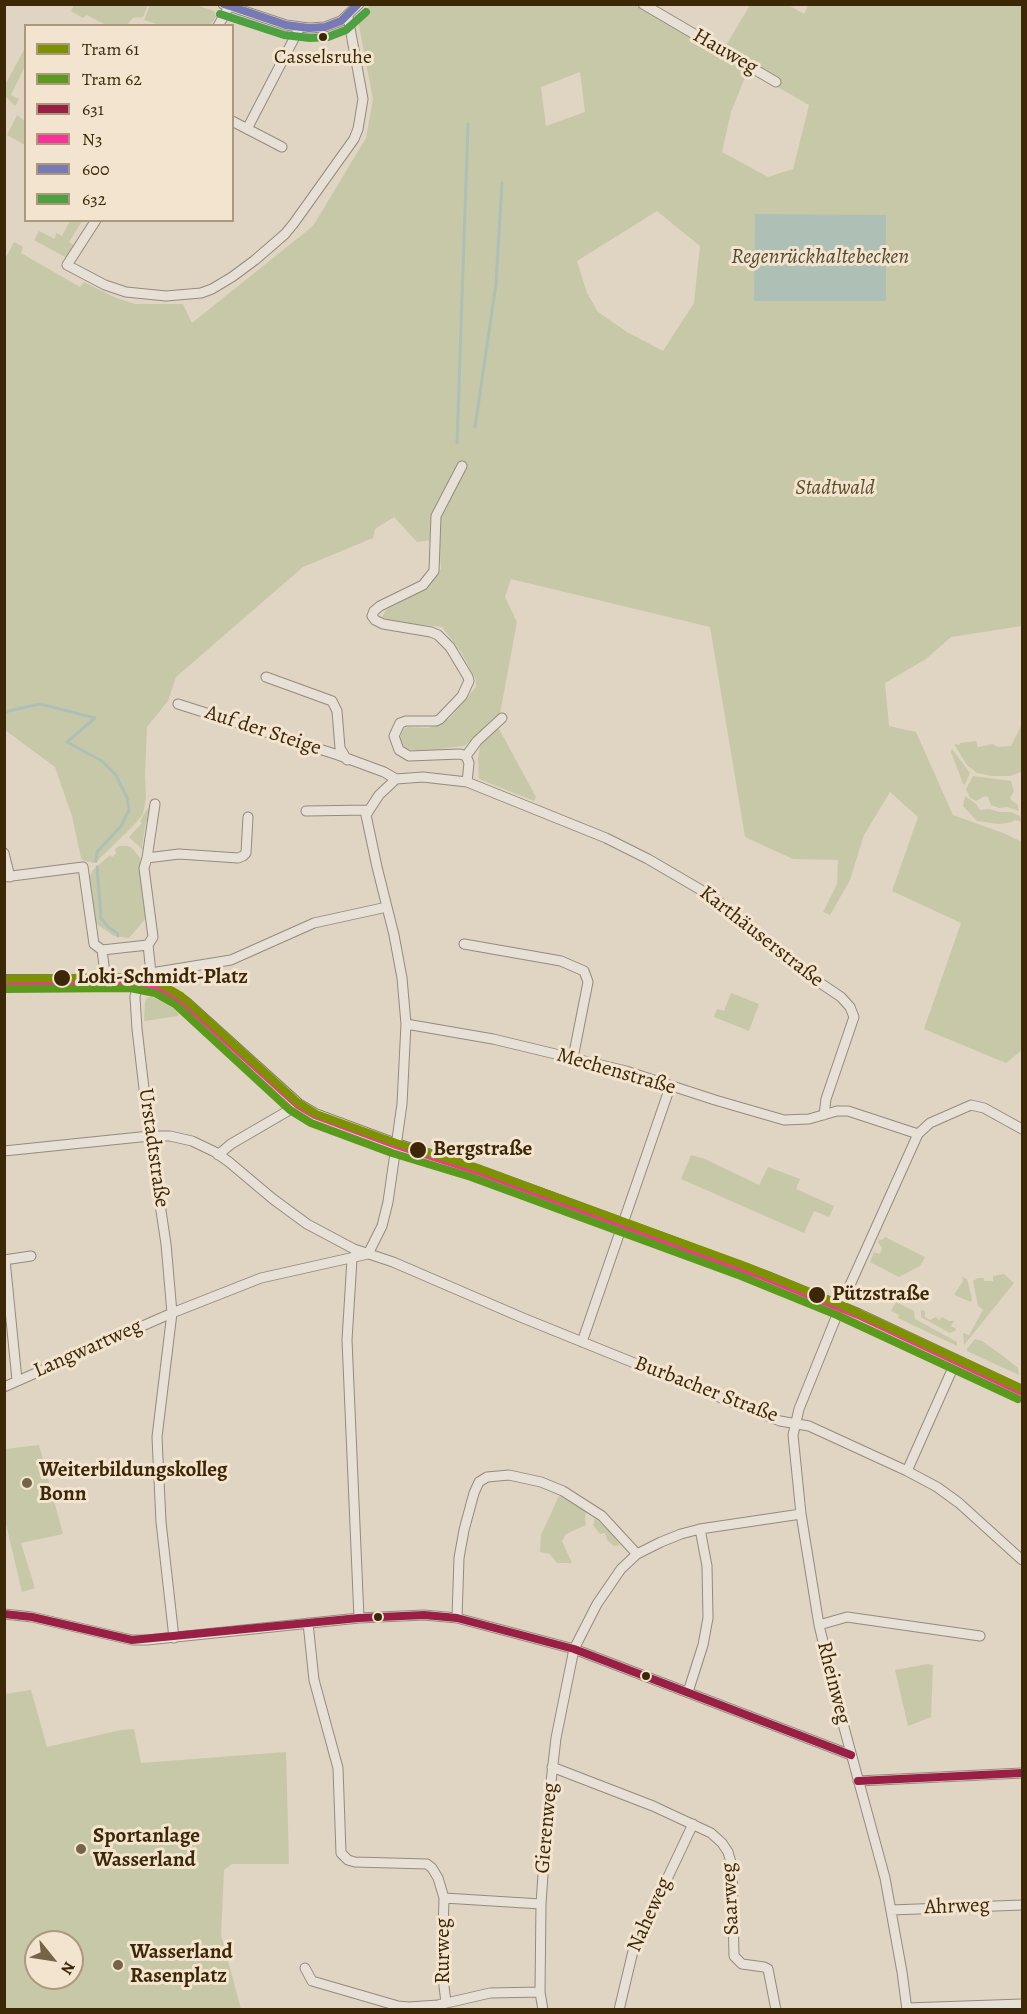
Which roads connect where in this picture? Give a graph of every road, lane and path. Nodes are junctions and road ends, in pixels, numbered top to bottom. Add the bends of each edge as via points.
1 (359, 4) edge
2 (644, 4) edge
3 (226, 6) edge
4 (348, 16) junction
5 (219, 24) edge
6 (300, 27) junction
7 (776, 82) dead end
8 (234, 122) edge
9 (247, 129) junction
10 (282, 147) dead end
11 (95, 222) edge
12 (462, 466) dead end
13 (266, 677) dead end
14 (178, 704) dead end
15 (502, 718) dead end
16 (466, 756) junction
17 (347, 760) junction
18 (396, 779) junction
19 (467, 782) junction
20 (155, 804) dead end
21 (368, 810) junction
22 (306, 812) dead end
23 (248, 817) dead end
24 (4, 853) edge
25 (147, 858) junction
26 (7, 877) edge
27 (387, 907) junction
28 (464, 944) dead end
29 (148, 945) junction
30 (102, 951) junction
31 (151, 973) junction
32 (4, 981) edge
33 (106, 981) junction
34 (137, 983) junction
35 (406, 1024) junction
36 (573, 1058) junction
37 (670, 1087) junction
38 (298, 1105) junction
39 (824, 1114) junction
40 (1023, 1129) edge
41 (918, 1134) junction
42 (150, 1136) junction
43 (396, 1145) junction
44 (4, 1151) edge
45 (218, 1155) junction
46 (623, 1224) junction
47 (368, 1254) junction
48 (31, 1256) dead end
49 (352, 1259) junction
50 (5, 1260) edge
51 (840, 1308) junction
52 (172, 1313) junction
53 (582, 1342) junction
54 (956, 1361) junction
55 (17, 1380) junction
56 (4, 1387) edge
57 (1023, 1392) edge
58 (794, 1423) junction
59 (907, 1471) junction
60 (801, 1514) junction
61 (700, 1529) junction
62 (637, 1554) junction
63 (1023, 1560) edge
64 (4, 1614) edge
65 (359, 1618) junction
66 (457, 1618) junction
67 (308, 1623) junction
68 (819, 1625) junction
69 (980, 1636) dead end
70 (174, 1638) junction
71 (574, 1649) junction
72 (688, 1692) junction
73 (851, 1755) junction
74 (552, 1767) junction
75 (1023, 1773) edge
76 (858, 1781) junction
77 (693, 1824) junction
78 (444, 1898) junction
79 (542, 1904) junction
80 (1023, 1905) edge
81 (891, 1910) junction
82 (305, 1968) dead end
83 (540, 1992) junction
84 (446, 2003) junction
85 (1023, 2004) edge
86 (907, 2009) edge
87 (543, 2010) edge
88 (619, 2010) edge
89 (776, 2010) edge

1 - 4 street
2 - 7 street, Hauweg
3 - 5 street
3 - 6 street
4 - 6 street via 325,27
4 - 11 street via 363,99 354,139 285,234 232,278 212,289 186,295 126,292 105,285 68,265
6 - 9 street
8 - 9 street
9 - 10 street
12 - 16 street via 436,516 434,571 423,585 380,606 372,616 383,624 438,635 450,647 469,681 462,696 440,719 400,723 394,736 399,750 409,756
13 - 17 street, Auf der Steige via 332,702 337,711 340,748
14 - 17 street, Auf der Steige
15 - 16 street
16 - 19 street
17 - 18 street, Auf der Steige
18 - 19 street via 423,777
18 - 21 street
19 - 39 street, Karthäuserstraße via 648,859 713,897 795,966 846,1001 854,1012 853,1025
20 - 25 street
21 - 22 street
21 - 27 street via 366,823
23 - 25 street via 243,856 179,854
24 - 26 street
25 - 29 street via 144,868 153,937
26 - 30 street via 83,867 94,944
27 - 31 street via 314,923 231,960
27 - 35 street via 402,978
28 - 36 street via 561,961 584,971 588,982
29 - 30 street
29 - 31 street
30 - 33 street
31 - 34 street
32 - 33 main road
33 - 34 main road
34 - 38 main road via 185,1003
34 - 42 street, Urstadtstraße via 137,1029
35 - 36 street, Mechenstraße
35 - 43 street
36 - 37 street, Mechenstraße
37 - 39 street, Mechenstraße via 784,1120
37 - 46 street
38 - 43 main road via 326,1120
38 - 45 street
39 - 41 street, Mechenstraße via 856,1113
40 - 41 street via 984,1108 971,1106 930,1123
41 - 51 street
42 - 44 street, Burbacher Straße
42 - 45 street, Burbacher Straße via 192,1141
42 - 52 street, Urstadtstraße
43 - 46 main road
43 - 47 street via 382,1226
45 - 47 street, Burbacher Straße via 308,1224
46 - 51 main road
46 - 53 street
47 - 49 street, Langwartweg
47 - 53 street, Burbacher Straße
48 - 50 street
49 - 52 street, Langwartweg via 261,1278
49 - 65 street via 347,1340
50 - 55 street
51 - 54 main road
51 - 58 street
52 - 55 street, Langwartweg
52 - 70 street, Urstadtstraße via 157,1437 160,1511
53 - 58 street, Burbacher Straße via 780,1421
54 - 57 main road
54 - 59 street
55 - 56 street, Langwartweg
58 - 59 street, Burbacher Straße via 809,1426
58 - 60 street, Rheinweg
59 - 63 street, Burbacher Straße via 959,1503
60 - 61 street
60 - 68 street, Rheinweg
61 - 62 street via 681,1533
61 - 72 street via 707,1566 708,1618
62 - 66 street via 602,1516 563,1491 509,1475 487,1477 479,1482 474,1493 464,1530
62 - 71 street, Gierenweg via 607,1587
64 - 70 street via 132,1640
65 - 66 street
65 - 67 street
66 - 71 street
67 - 70 street
67 - 78 street, Rurweg via 314,1680 338,1768 341,1853 355,1862 427,1864 441,1884
68 - 69 street via 847,1617
68 - 73 street, Rheinweg
71 - 72 street
71 - 74 street, Gierenweg
72 - 73 street
73 - 76 street, Rheinweg
74 - 77 street, Saarweg
74 - 79 street, Gierenweg
75 - 76 street
76 - 81 street, Rheinweg
77 - 88 street, Naheweg via 633,1951
77 - 89 street, Saarweg via 717,1837 728,1852 732,1866 734,1956 742,1964 768,1970
78 - 79 street, Rurweg
78 - 84 street, Rurweg via 442,1969
79 - 83 street, Gierenweg
80 - 81 street, Ahrweg
81 - 86 street, Rheinweg
82 - 84 street via 312,1981 398,2006
83 - 84 street via 490,1993
83 - 87 street, Gierenweg
85 - 86 street

